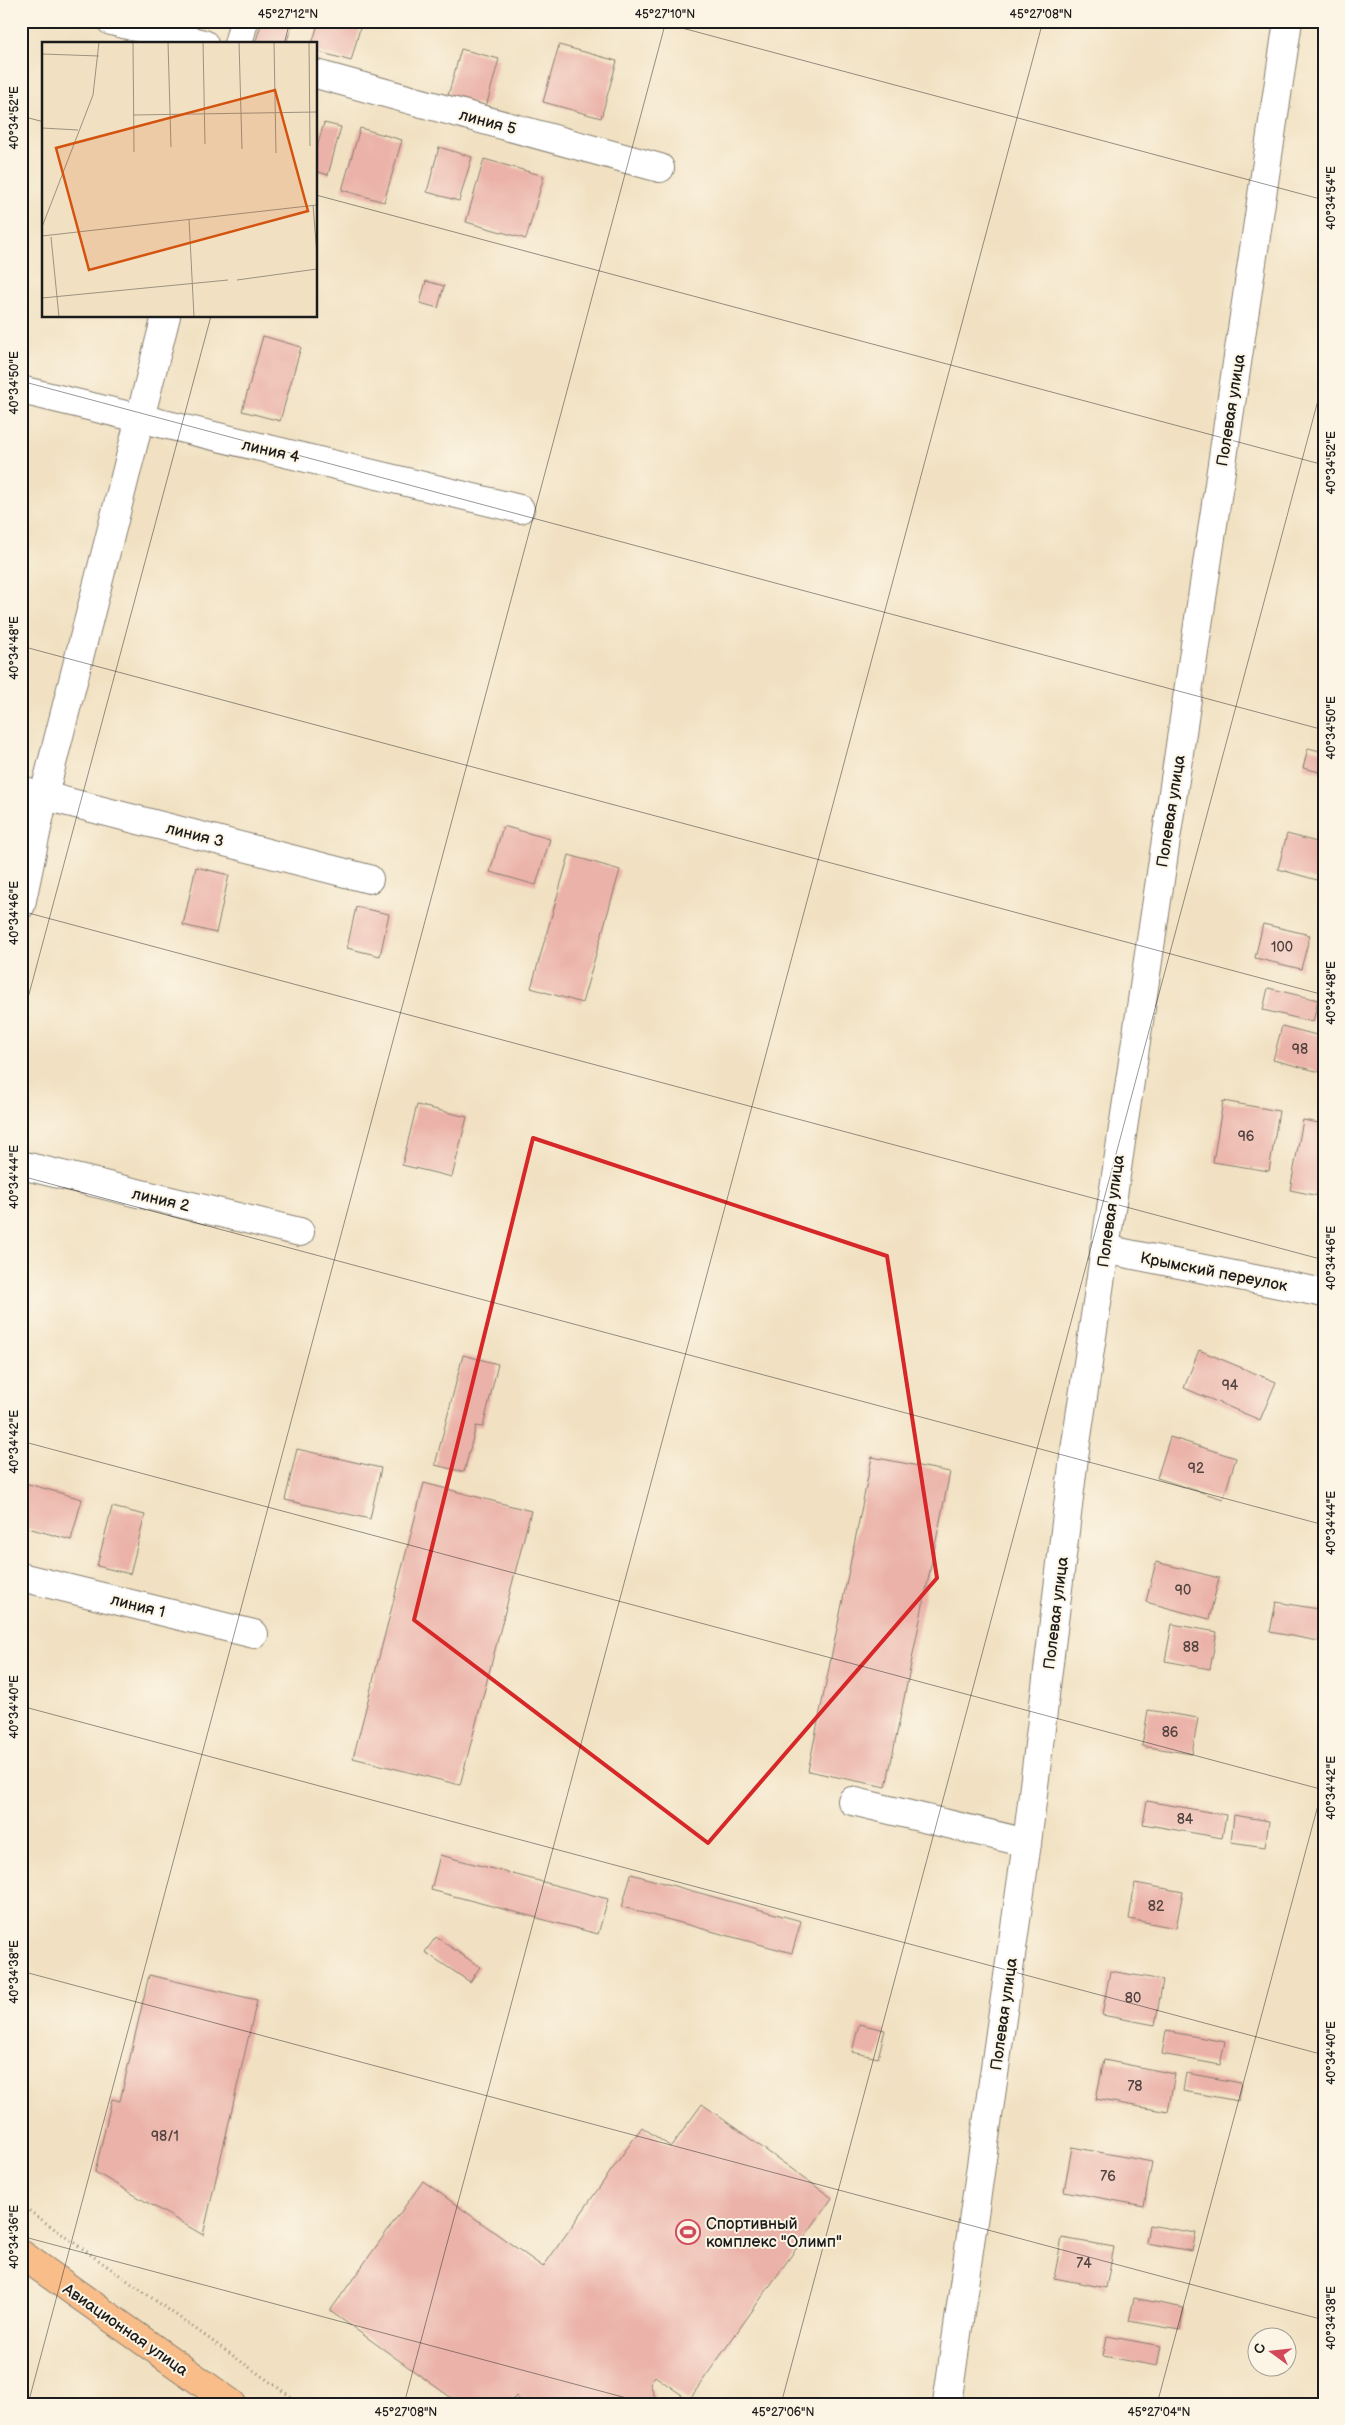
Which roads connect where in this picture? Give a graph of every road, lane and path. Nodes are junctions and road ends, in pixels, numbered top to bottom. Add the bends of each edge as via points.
1 (111, 21) edge
2 (244, 21) edge
3 (1288, 21) edge
4 (196, 42) edge
5 (239, 42) edge
6 (318, 75) edge
7 (660, 168) dead end
8 (165, 318) edge
9 (21, 390) edge
10 (139, 418) junction
11 (520, 509) dead end
12 (32, 792) edge
13 (369, 879) dead end
14 (21, 905) edge
15 (21, 1165) edge
16 (300, 1232) dead end
17 (1104, 1249) junction
18 (1324, 1293) edge
19 (21, 1577) edge
20 (254, 1634) dead end
21 (852, 1801) dead end
22 (1027, 1843) junction
23 (21, 2205) edge
24 (21, 2254) edge
25 (232, 2404) edge
26 (301, 2404) edge
27 (947, 2404) edge

1 - 4 street
2 - 5 street
3 - 17 street, Полевая улица
6 - 7 street, линия 5
8 - 10 street
9 - 10 street, линия 4
10 - 11 street, линия 4
10 - 12 street
12 - 13 street, линия 3
12 - 14 street
15 - 16 street, линия 2
17 - 18 street, Крымский переулок
17 - 22 street, Полевая улица via 1074,1457
19 - 20 street, линия 1
21 - 22 street
22 - 27 street, Полевая улица
23 - 26 path
24 - 25 main road, Авиационная улица

